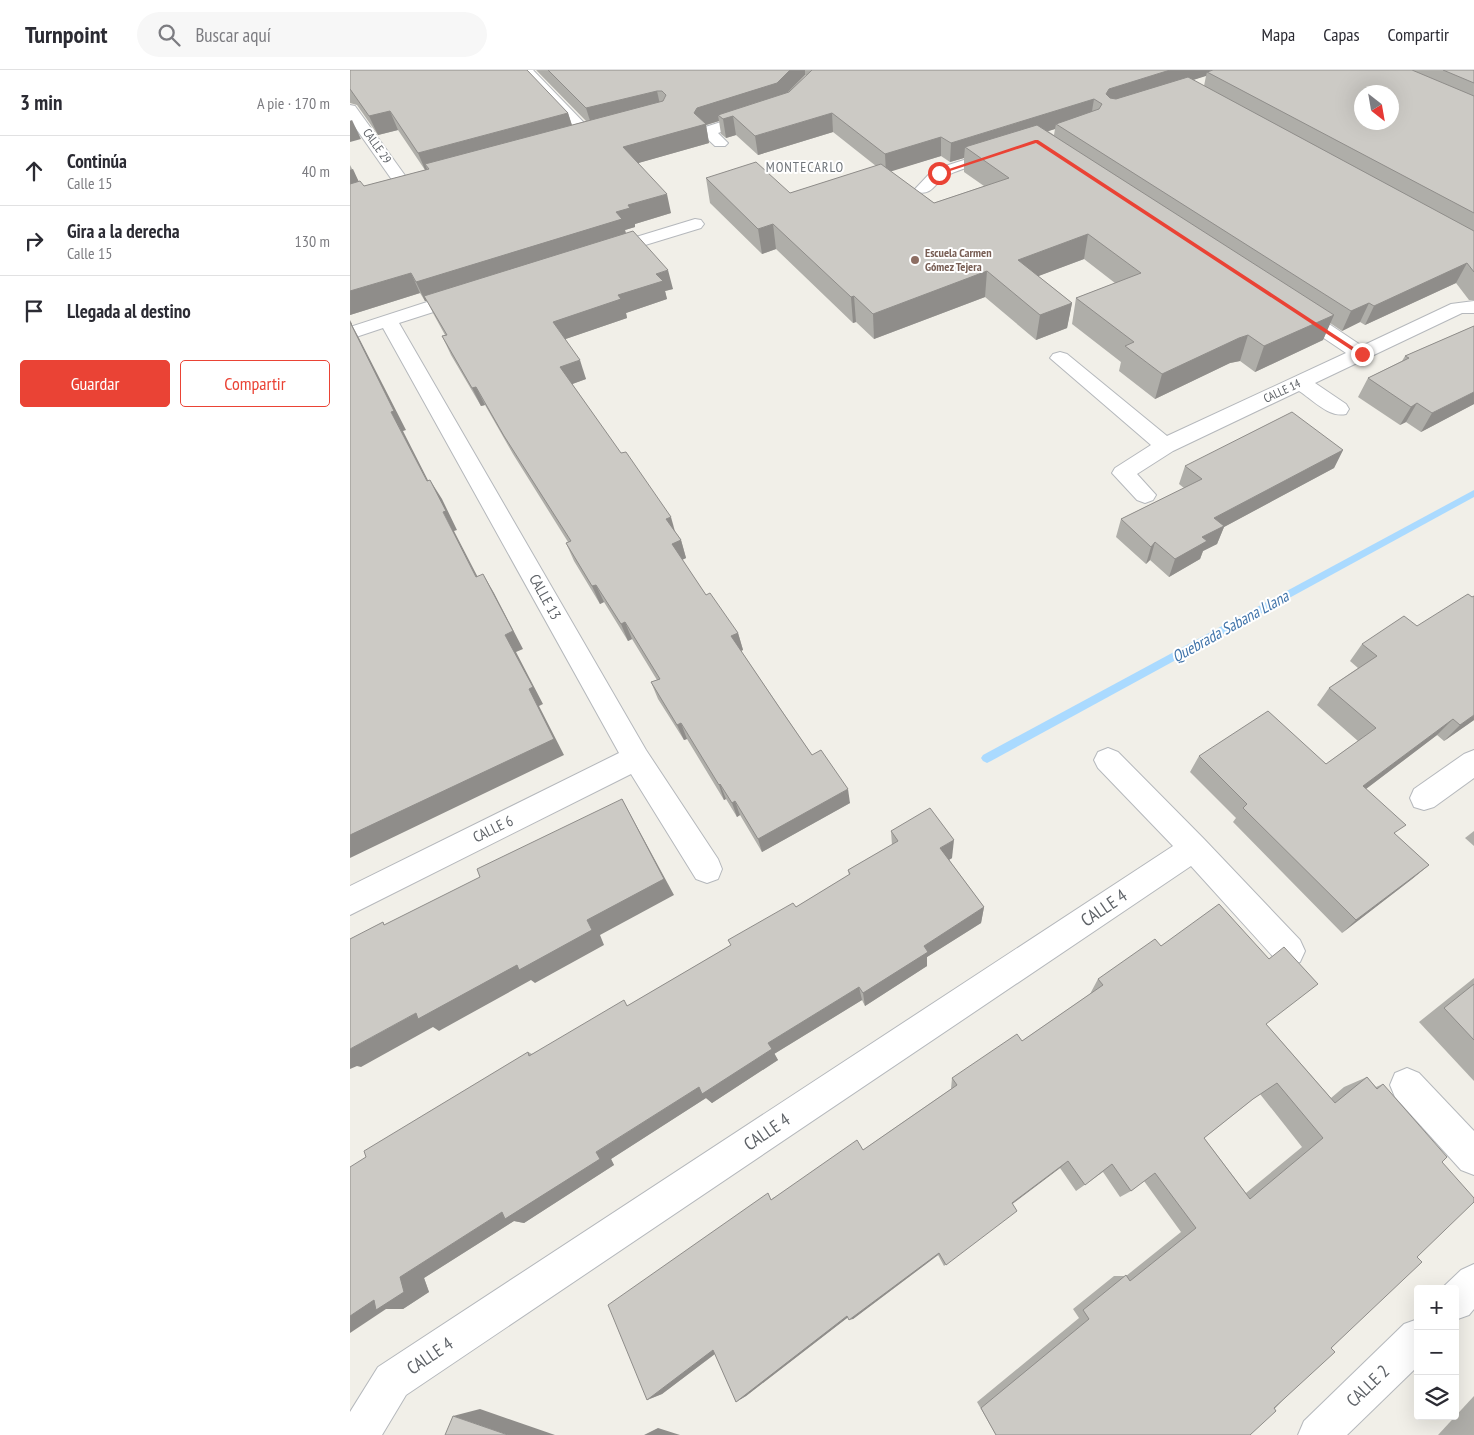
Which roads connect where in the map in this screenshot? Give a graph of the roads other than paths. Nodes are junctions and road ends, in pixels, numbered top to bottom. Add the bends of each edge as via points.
1 (525, 70) edge
2 (350, 109) edge
3 (768, 112) edge
4 (605, 129) edge
5 (587, 134) junction
6 (570, 138) edge
7 (720, 143) dead end
8 (1010, 150) edge
9 (421, 179) edge
10 (403, 184) junction
11 (385, 189) edge
12 (923, 189) dead end
13 (695, 224) dead end
14 (593, 256) edge
15 (481, 291) edge
16 (1278, 299) edge
17 (1474, 307) edge
18 (388, 320) junction
19 (350, 333) edge
20 (1362, 354) junction
21 (1060, 358) dead end
22 (1300, 382) junction
23 (1339, 409) dead end
24 (1165, 446) junction
25 (1145, 495) dead end
26 (636, 758) junction
27 (1108, 760) dead end
28 (1474, 762) edge
29 (1424, 798) dead end
30 (1194, 848) junction
31 (707, 869) dead end
32 (350, 900) edge
33 (1289, 951) edge
34 (1407, 1085) dead end
35 (1474, 1157) edge
36 (1474, 1283) edge
37 (1459, 1297) edge
38 (1414, 1342) edge
39 (359, 1435) edge
40 (1318, 1435) edge

1 - 5 street
2 - 10 street, CALLE 29
3 - 7 street via 707,130
4 - 5 street
5 - 6 street
8 - 12 street via 939,173
9 - 10 street
10 - 11 street
13 - 14 street
15 - 18 street
16 - 20 street
17 - 20 street, CALLE 14 via 1458,308
18 - 19 street
18 - 26 street, CALLE 13
20 - 22 street, CALLE 14
21 - 24 street
22 - 23 street
22 - 24 street, CALLE 14
24 - 25 street, CALLE 14 via 1122,473
26 - 31 street, CALLE 13
26 - 32 street, CALLE 6
27 - 30 street
28 - 29 street
30 - 33 street
30 - 39 street, CALLE 4 via 392,1381
34 - 35 street
36 - 37 street
38 - 40 street, CALLE 2

